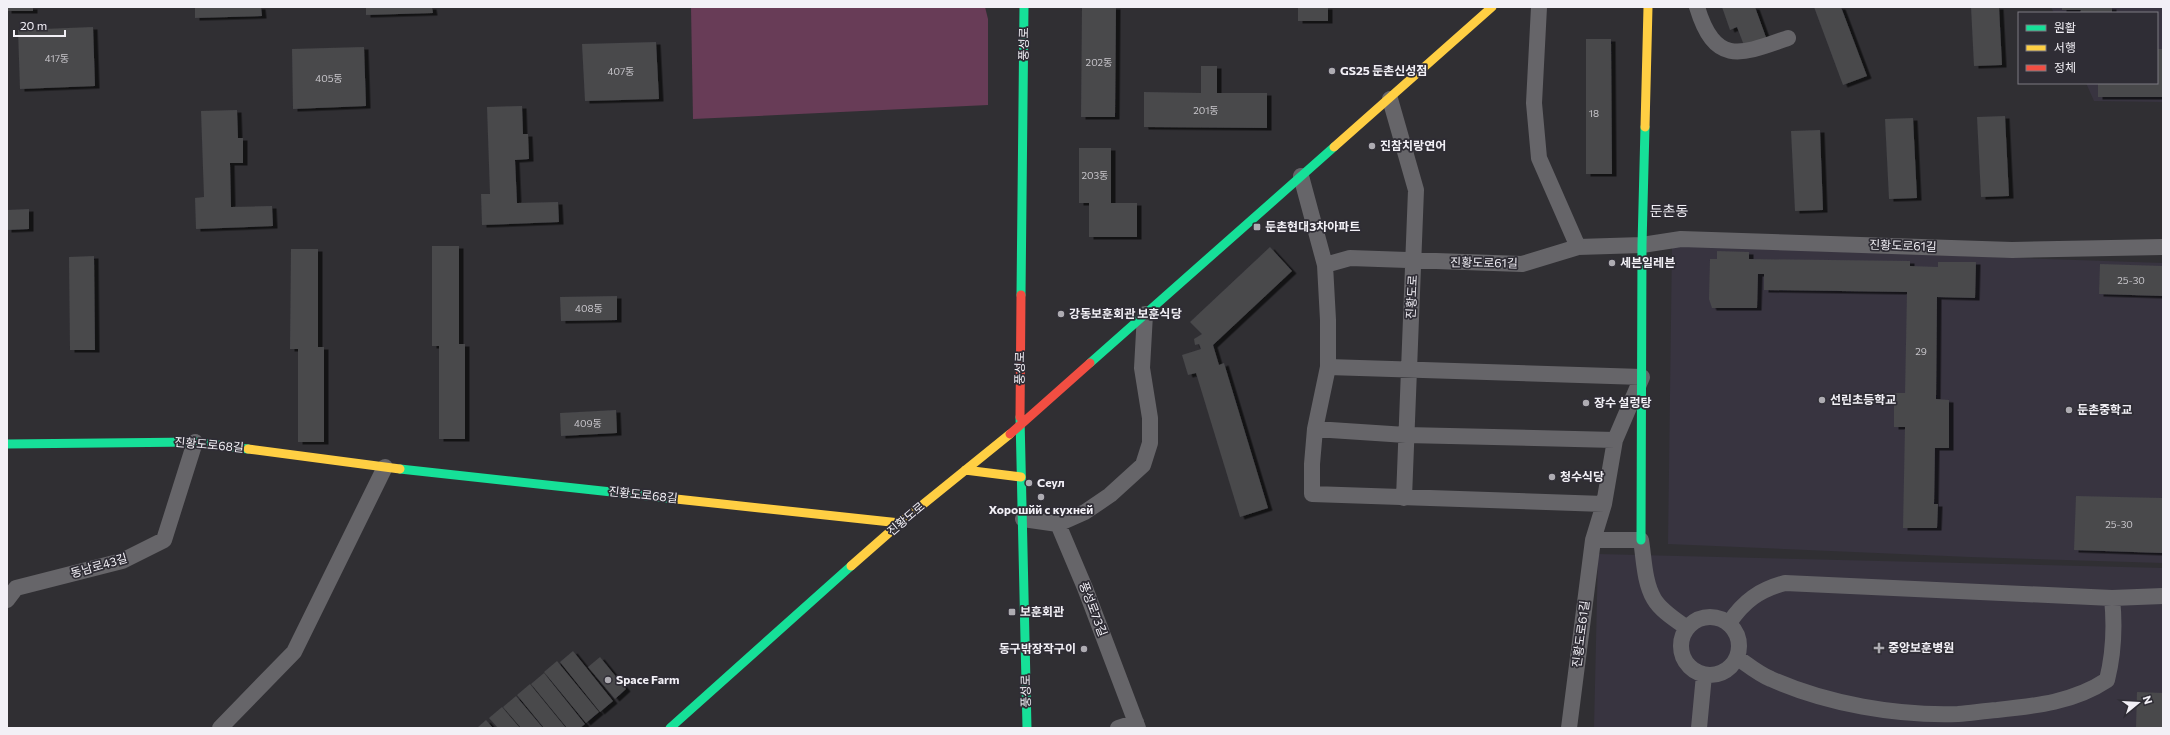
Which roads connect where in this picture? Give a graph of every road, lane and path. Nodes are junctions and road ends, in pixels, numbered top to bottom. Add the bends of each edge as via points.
1 (1024, 7) edge
2 (1492, 7) edge
3 (1539, 7) edge
4 (1648, 7) edge
5 (1697, 7) edge
6 (1788, 38) dead end
7 (1390, 99) junction
8 (1301, 176) junction
9 (1642, 245) junction
10 (1578, 247) junction
11 (2163, 247) edge
12 (1413, 261) junction
13 (1325, 265) junction
14 (1145, 314) junction
15 (1328, 367) junction
16 (1408, 369) junction
17 (1642, 377) junction
18 (1020, 426) junction
19 (1315, 430) junction
20 (1406, 435) junction
21 (1615, 440) junction
22 (195, 442) junction
23 (7, 444) edge
24 (385, 467) junction
25 (965, 470) junction
26 (1021, 477) junction
27 (1404, 498) junction
28 (1604, 504) junction
29 (1023, 519) junction
30 (900, 523) junction
31 (1058, 524) junction
32 (1593, 540) junction
33 (1641, 540) junction
34 (2163, 596) edge
35 (2112, 598) junction
36 (7, 600) edge
37 (1730, 623) junction
38 (1687, 628) junction
39 (1738, 658) junction
40 (1704, 675) junction
41 (1137, 725) edge
42 (220, 728) edge
43 (670, 728) edge
44 (1027, 728) edge
45 (1118, 728) edge
46 (1569, 728) edge
47 (1699, 728) edge

1 - 18 street, 풍성로
2 - 7 street, 진황도로
3 - 10 street via 1534,103 1539,158
4 - 9 street, 진황도로61길
5 - 6 street via 1710,37 1734,53 1750,52
7 - 8 street, 진황도로
7 - 12 street, 진황도로 via 1416,190
8 - 13 street
8 - 14 street, 진황도로
9 - 10 street, 진황도로61길
9 - 11 street, 진황도로61길 via 1681,239 2012,250
9 - 17 street, 진황도로61길
10 - 12 street, 진황도로61길 via 1522,264
12 - 13 street, 진황도로61길 via 1350,258
12 - 16 street, 진황도로
13 - 15 street
14 - 18 street, 진황도로
14 - 31 street via 1142,368 1150,418 1150,443 1143,465 1110,495 1085,512
15 - 16 street
15 - 19 street
16 - 17 street
16 - 20 street, 진황도로
17 - 21 street, 진황도로61길
17 - 33 street, 진황도로61길
18 - 25 street, 진황도로
18 - 26 street, 풍성로
19 - 20 street
19 - 27 street via 1312,494
20 - 21 street
20 - 27 street, 진황도로
21 - 28 street, 진황도로61길
22 - 23 street, 진황도로68길
22 - 24 street, 진황도로68길
22 - 36 street, 동남로43길 via 164,540 122,561 16,588
24 - 30 street, 진황도로68길
24 - 42 street via 294,652
25 - 26 street
25 - 30 street, 진황도로
26 - 29 street, 풍성로
27 - 28 street
28 - 32 street, 진황도로61길
29 - 31 street
29 - 44 street, 풍성로
30 - 43 street, 진황도로
31 - 41 street, 풍성로73길
32 - 33 street
32 - 46 street, 진황도로61길
33 - 38 street via 1646,576 1654,599 1670,616
34 - 35 street
35 - 37 street via 1785,583 1753,595
35 - 39 street via 2115,627 2113,656 2107,680 2096,688 2064,700 2034,707 1958,714 1905,712 1863,706 1820,696 1771,679
37 - 38 street via 1712,616 1694,621
37 - 39 street via 1739,640
38 - 40 street via 1682,636 1683,656 1695,672
39 - 40 street via 1724,672 1714,676
40 - 47 street
41 - 45 street

